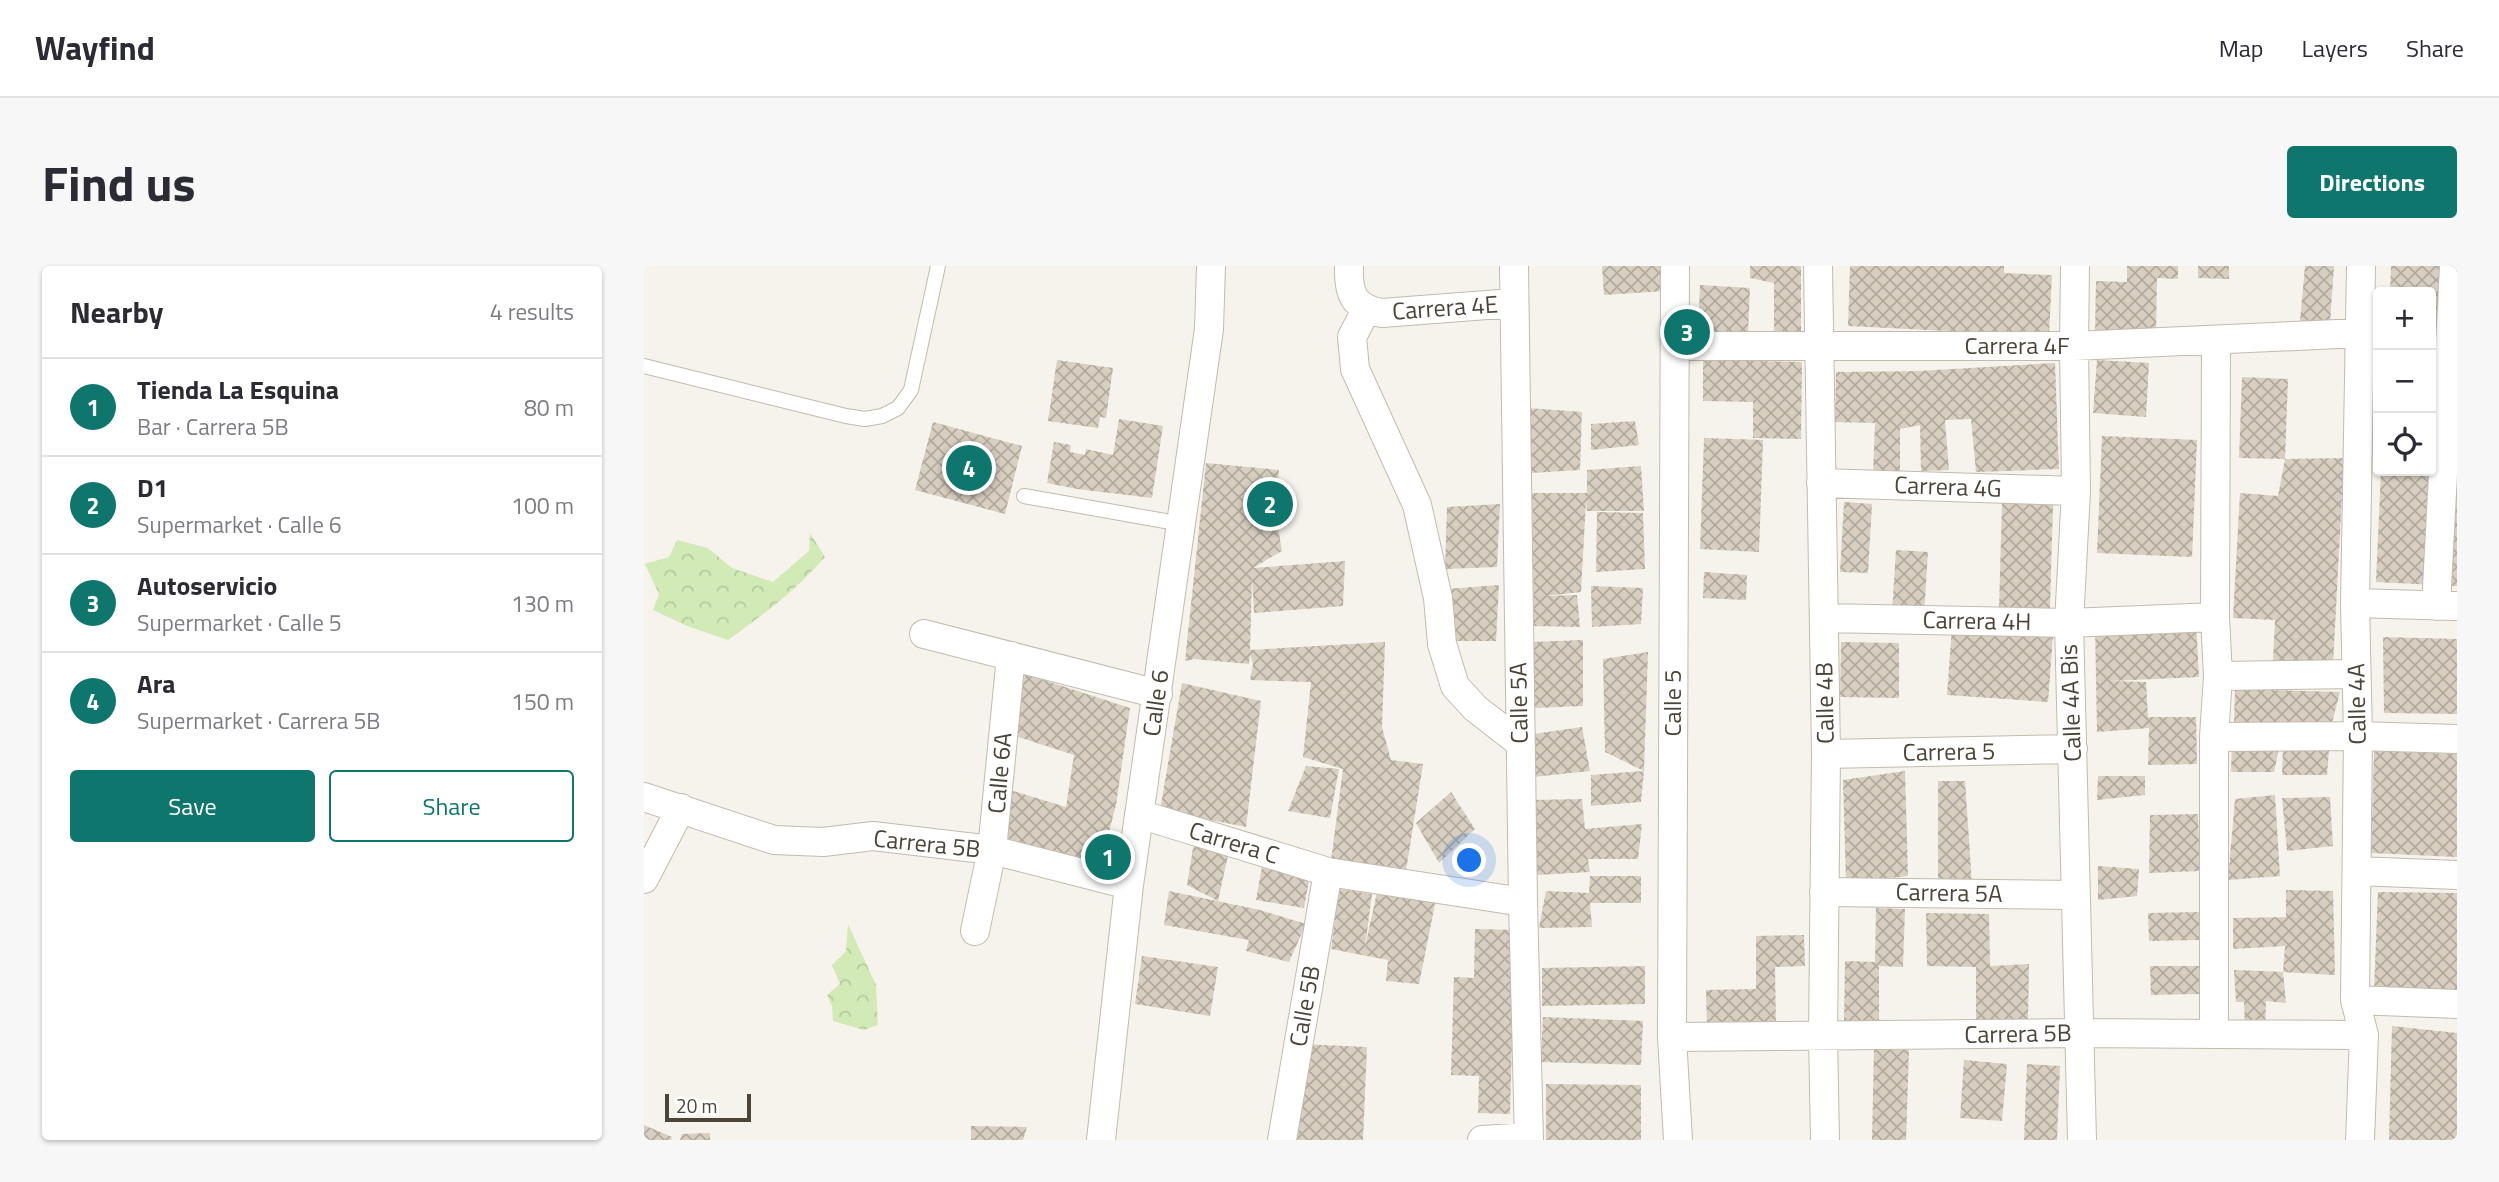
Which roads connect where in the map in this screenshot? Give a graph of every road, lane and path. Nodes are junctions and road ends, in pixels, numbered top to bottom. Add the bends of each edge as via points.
1 (938, 266) edge
2 (1211, 266) edge
3 (1514, 266) edge
4 (1675, 266) edge
5 (1818, 266) edge
6 (2075, 266) edge
7 (2361, 266) edge
8 (2454, 266) edge
9 (1348, 276) edge
10 (1513, 303) junction
11 (1366, 310) junction
12 (2360, 333) junction
13 (2216, 340) junction
14 (1675, 346) junction
15 (1819, 346) junction
16 (2074, 346) junction
17 (644, 366) edge
18 (1821, 483) junction
19 (2076, 491) junction
20 (1024, 496) dead end
21 (1182, 524) junction
22 (2355, 603) junction
23 (2446, 606) edge
24 (2215, 617) junction
25 (1824, 618) junction
26 (2069, 623) junction
27 (924, 634) dead end
28 (1011, 656) junction
29 (2357, 674) junction
30 (2218, 676) junction
31 (1158, 694) junction
32 (2358, 736) junction
33 (2214, 737) junction
34 (2457, 739) edge
35 (1520, 743) junction
36 (2073, 749) junction
37 (1825, 754) junction
38 (644, 797) edge
39 (681, 808) junction
40 (1139, 814) junction
41 (992, 850) junction
42 (2357, 871) junction
43 (1328, 872) junction
44 (2457, 875) edge
45 (644, 879) edge
46 (1129, 885) junction
47 (1824, 892) junction
48 (2074, 895) junction
49 (1523, 902) junction
50 (975, 931) dead end
51 (2355, 1000) junction
52 (2457, 1004) edge
53 (2080, 1033) junction
54 (2214, 1034) junction
55 (2364, 1035) junction
56 (1823, 1036) junction
57 (1672, 1037) junction
58 (1529, 1138) edge
59 (1101, 1140) edge
60 (1282, 1140) edge
61 (1482, 1140) edge
62 (1678, 1140) edge
63 (1825, 1140) edge
64 (2082, 1140) edge
65 (2360, 1140) edge

1 - 17 lane via 911,390 898,408 882,416 846,416
2 - 21 street, Calle 6 via 1209,329
3 - 10 street, Calle 5A
4 - 14 street, Calle 5
5 - 15 street, Calle 4B
6 - 16 street, Calle 4A Bis
7 - 12 street, Calle 4A
8 - 23 street
9 - 11 street, Carrera 4E via 1355,299
10 - 11 street, Carrera 4E via 1382,313
10 - 35 street, Calle 5A
11 - 35 street via 1352,337 1355,369 1417,505 1438,598 1442,644 1455,686
12 - 13 street, Carrera 4F
12 - 22 street, Calle 4A
13 - 16 street, Carrera 4F
13 - 24 street
14 - 15 street, Carrera 4F
14 - 57 street, Calle 5
15 - 16 street, Carrera 4F
15 - 18 street, Calle 4B
16 - 19 street, Calle 4A Bis
18 - 19 street, Carrera 4G
18 - 25 street, Calle 4B
19 - 26 street, Calle 4A Bis
20 - 21 lane
21 - 31 street, Calle 6
22 - 23 street
22 - 29 street, Calle 4A
24 - 26 street, Carrera 4H
24 - 30 street
25 - 26 street, Carrera 4H
25 - 37 street, Calle 4B
26 - 36 street, Calle 4A Bis
27 - 28 street
28 - 31 street
28 - 41 street, Calle 6A
29 - 30 street
29 - 32 street, Calle 4A
30 - 33 street
31 - 40 street, Calle 6
32 - 33 street
32 - 34 street
32 - 42 street, Calle 4A
33 - 54 street
35 - 49 street, Calle 5A
36 - 37 street, Carrera 5
36 - 48 street, Calle 4A Bis
37 - 47 street, Calle 4B
38 - 39 street, Carrera 5B
39 - 41 street, Carrera 5B via 774,840 823,842 873,836
39 - 45 street
40 - 43 street, Carrera C
40 - 46 street, Calle 6
41 - 46 street, Carrera 5B
41 - 50 street, Calle 6A
42 - 44 street
42 - 51 street, Calle 4A
43 - 49 street
43 - 60 street, Calle 5B
46 - 59 street, Calle 6
47 - 48 street, Carrera 5A
47 - 56 street, Calle 4B
48 - 53 street, Calle 4A Bis
49 - 58 street, Calle 5A
51 - 52 street
51 - 55 street, Calle 4A
53 - 54 street, Carrera 5B
53 - 56 street, Carrera 5B
53 - 64 street, Calle 4A Bis
54 - 55 street, Carrera 5B
55 - 65 street, Calle 4A
56 - 57 street, Carrera 5B
56 - 63 street, Calle 4B
57 - 62 street, Calle 5
58 - 61 street

